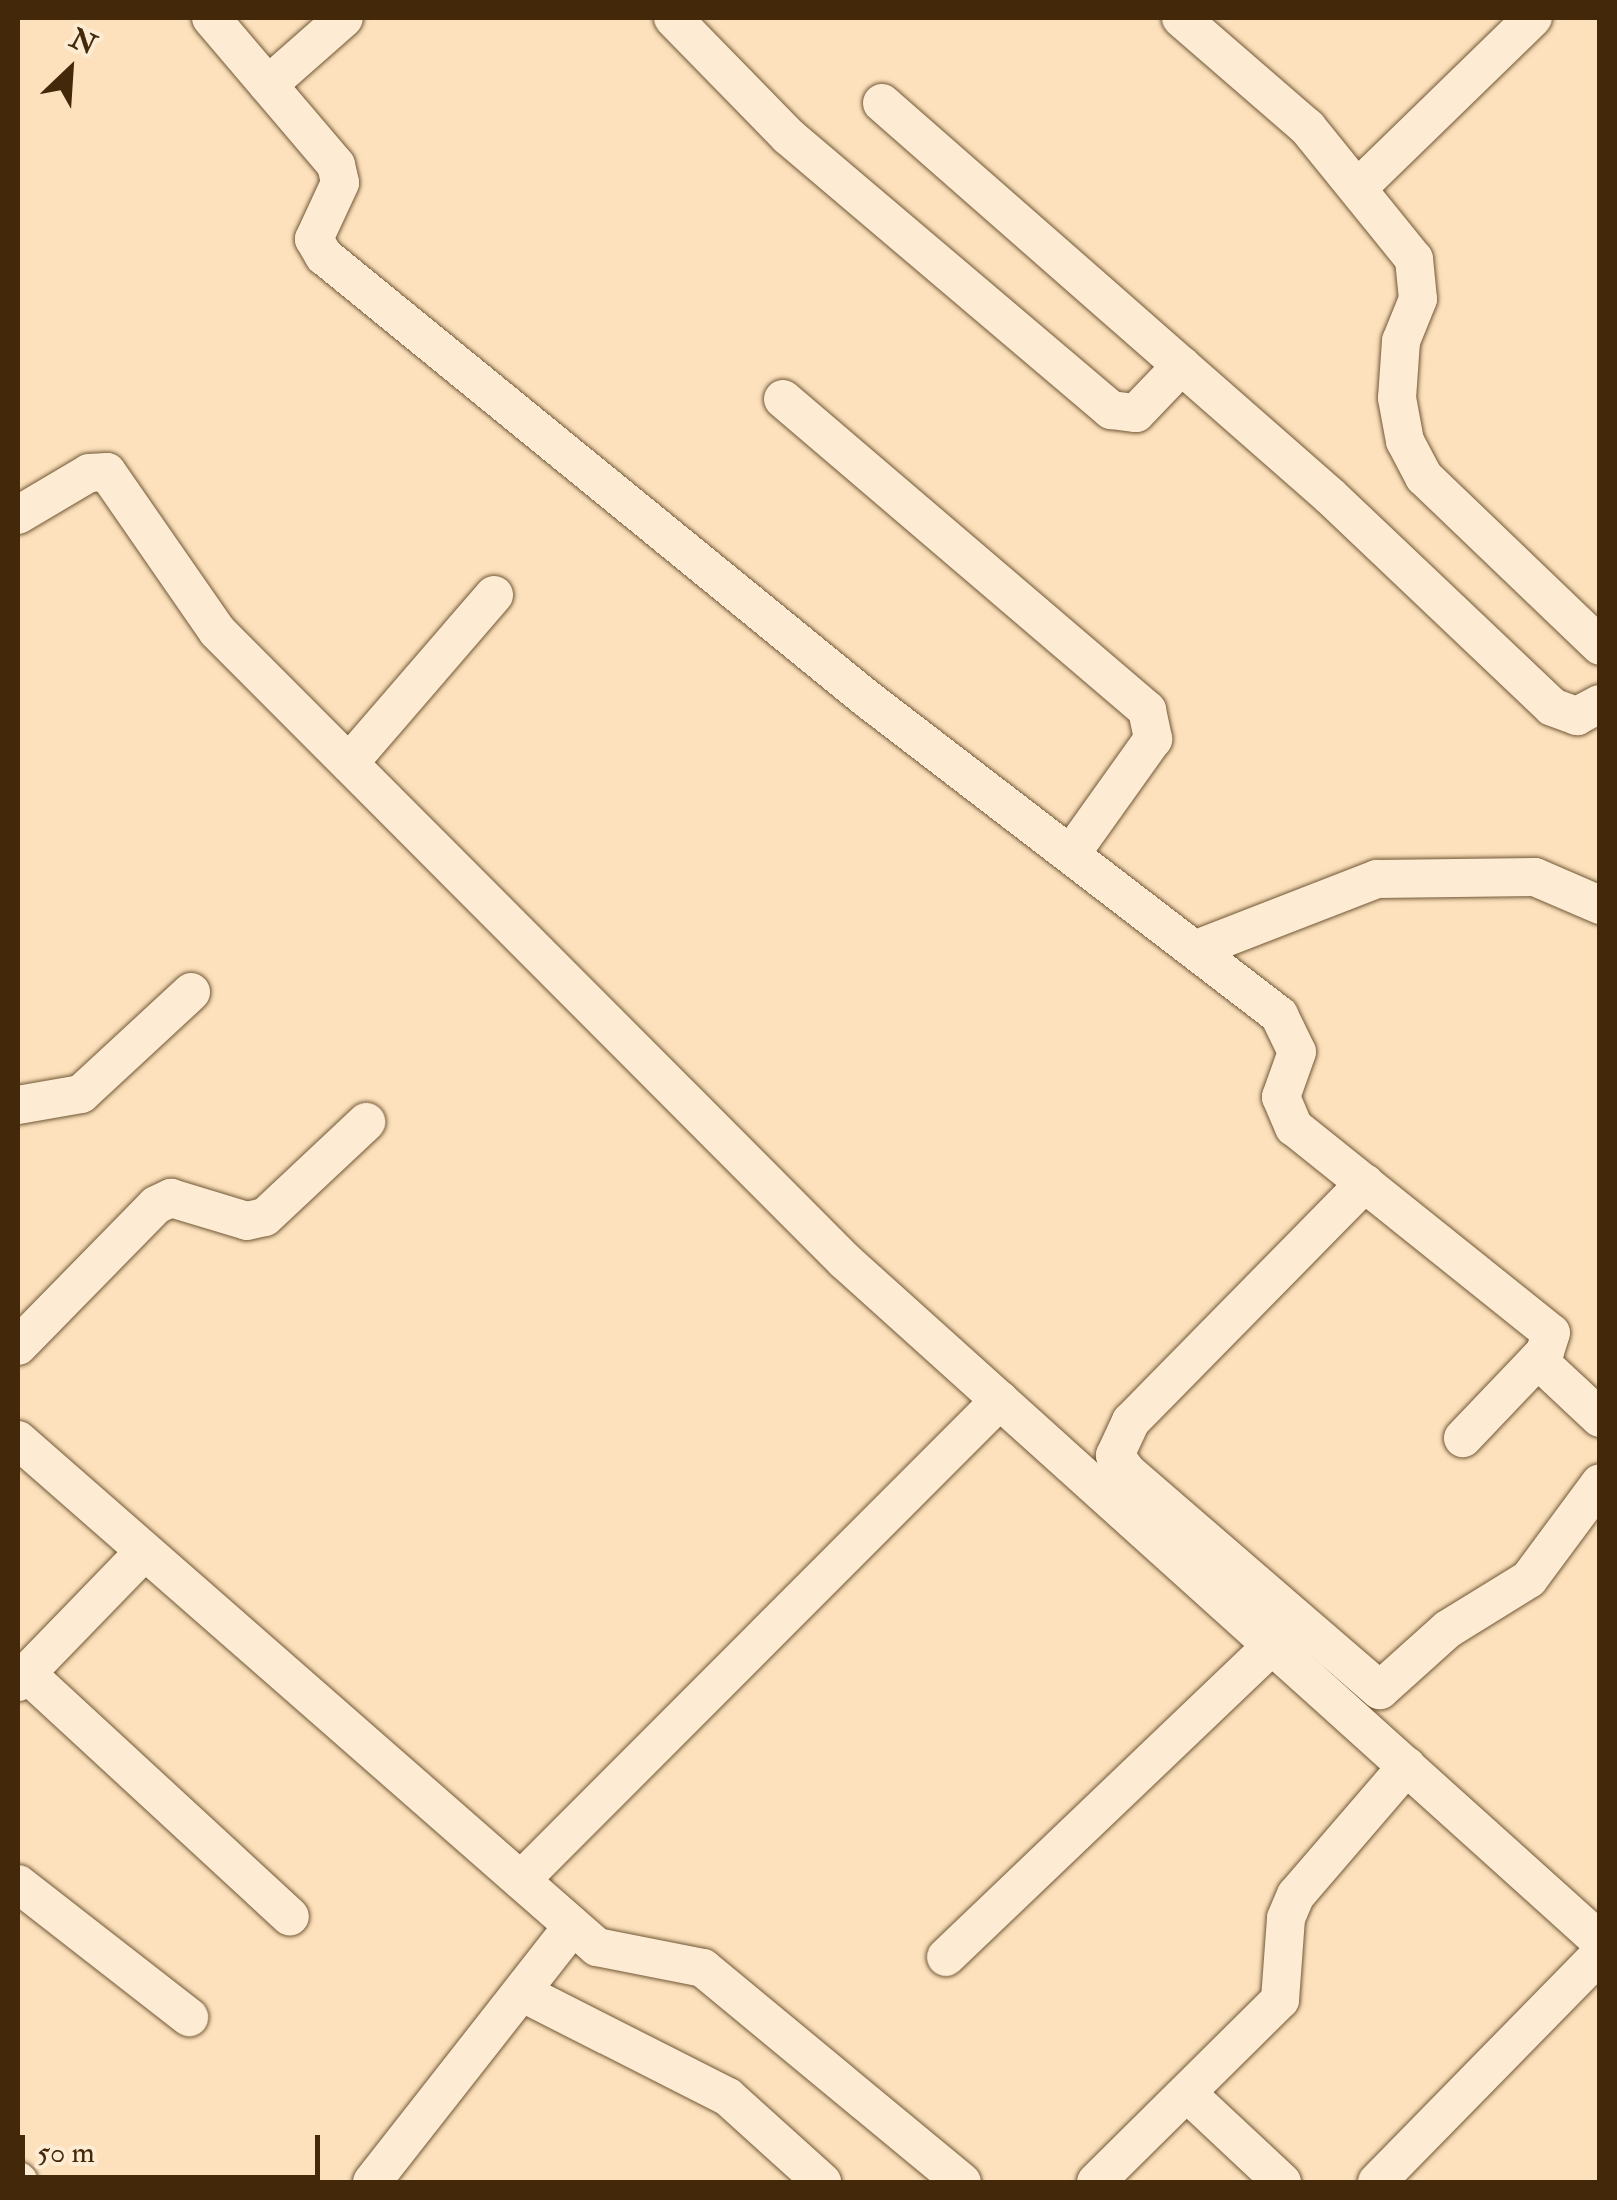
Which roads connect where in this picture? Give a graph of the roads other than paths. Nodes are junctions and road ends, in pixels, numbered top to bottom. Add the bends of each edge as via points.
1 (211, 18) edge
2 (344, 18) edge
3 (674, 18) edge
4 (1181, 18) edge
5 (1533, 18) edge
6 (268, 84) junction
7 (882, 103) dead end
8 (1360, 186) junction
9 (1182, 365) junction
10 (782, 398) dead end
11 (18, 515) edge
12 (494, 595) dead end
13 (1600, 646) edge
14 (1600, 704) edge
15 (350, 763) junction
16 (1071, 854) junction
17 (1599, 903) edge
18 (1199, 948) junction
19 (192, 992) dead end
20 (18, 1105) edge
21 (366, 1122) dead end
22 (1365, 1183) junction
23 (18, 1346) edge
24 (1538, 1360) junction
25 (1000, 1400) junction
26 (1600, 1418) edge
27 (1462, 1438) dead end
28 (20, 1447) edge
29 (1600, 1483) edge
30 (145, 1551) junction
31 (1203, 1560) junction
32 (1273, 1644) junction
33 (22, 1678) edge
34 (1407, 1766) junction
35 (521, 1880) junction
36 (18, 1884) edge
37 (290, 1916) dead end
38 (573, 1926) junction
39 (1600, 1941) edge
40 (1600, 1954) edge
41 (946, 1958) dead end
42 (523, 1992) junction
43 (189, 2017) dead end
44 (1190, 2096) junction
45 (374, 2182) edge
46 (822, 2182) edge
47 (962, 2182) edge
48 (1096, 2182) edge
49 (1282, 2182) edge
50 (1376, 2182) edge

1 - 6 street
2 - 6 street
3 - 9 street via 788,136 1111,410 1136,414
4 - 8 street
5 - 8 street
6 - 16 street via 336,165 340,183 314,238 324,256
7 - 9 street
8 - 13 street via 1414,259 1418,299 1400,341 1397,398 1404,441 1424,478
9 - 14 street via 1552,707 1577,716
10 - 16 street via 1147,710 1152,739
11 - 15 street via 88,473 107,472 196,605
12 - 15 street
15 - 25 street via 845,1261
16 - 18 street
17 - 18 street via 1535,877 1377,879
18 - 22 street via 1295,1035 1282,1110
19 - 20 street via 81,1094
21 - 23 street via 265,1217 247,1221 171,1198 156,1205
22 - 24 street via 1545,1326 1551,1342
22 - 31 street via 1132,1421 1119,1444 1127,1472
24 - 26 street
24 - 27 street
25 - 31 street
25 - 35 street
28 - 30 street
29 - 31 street via 1529,1578 1448,1628 1380,1690
30 - 33 street
30 - 35 street
31 - 32 street
32 - 34 street
32 - 41 street
33 - 37 street
34 - 39 street
34 - 44 street via 1296,1896 1286,1918 1280,2000
35 - 38 street
36 - 43 street
38 - 42 street
38 - 47 street via 615,1954 703,1968
40 - 50 street
42 - 45 street
42 - 46 street via 728,2097
44 - 48 street
44 - 49 street

